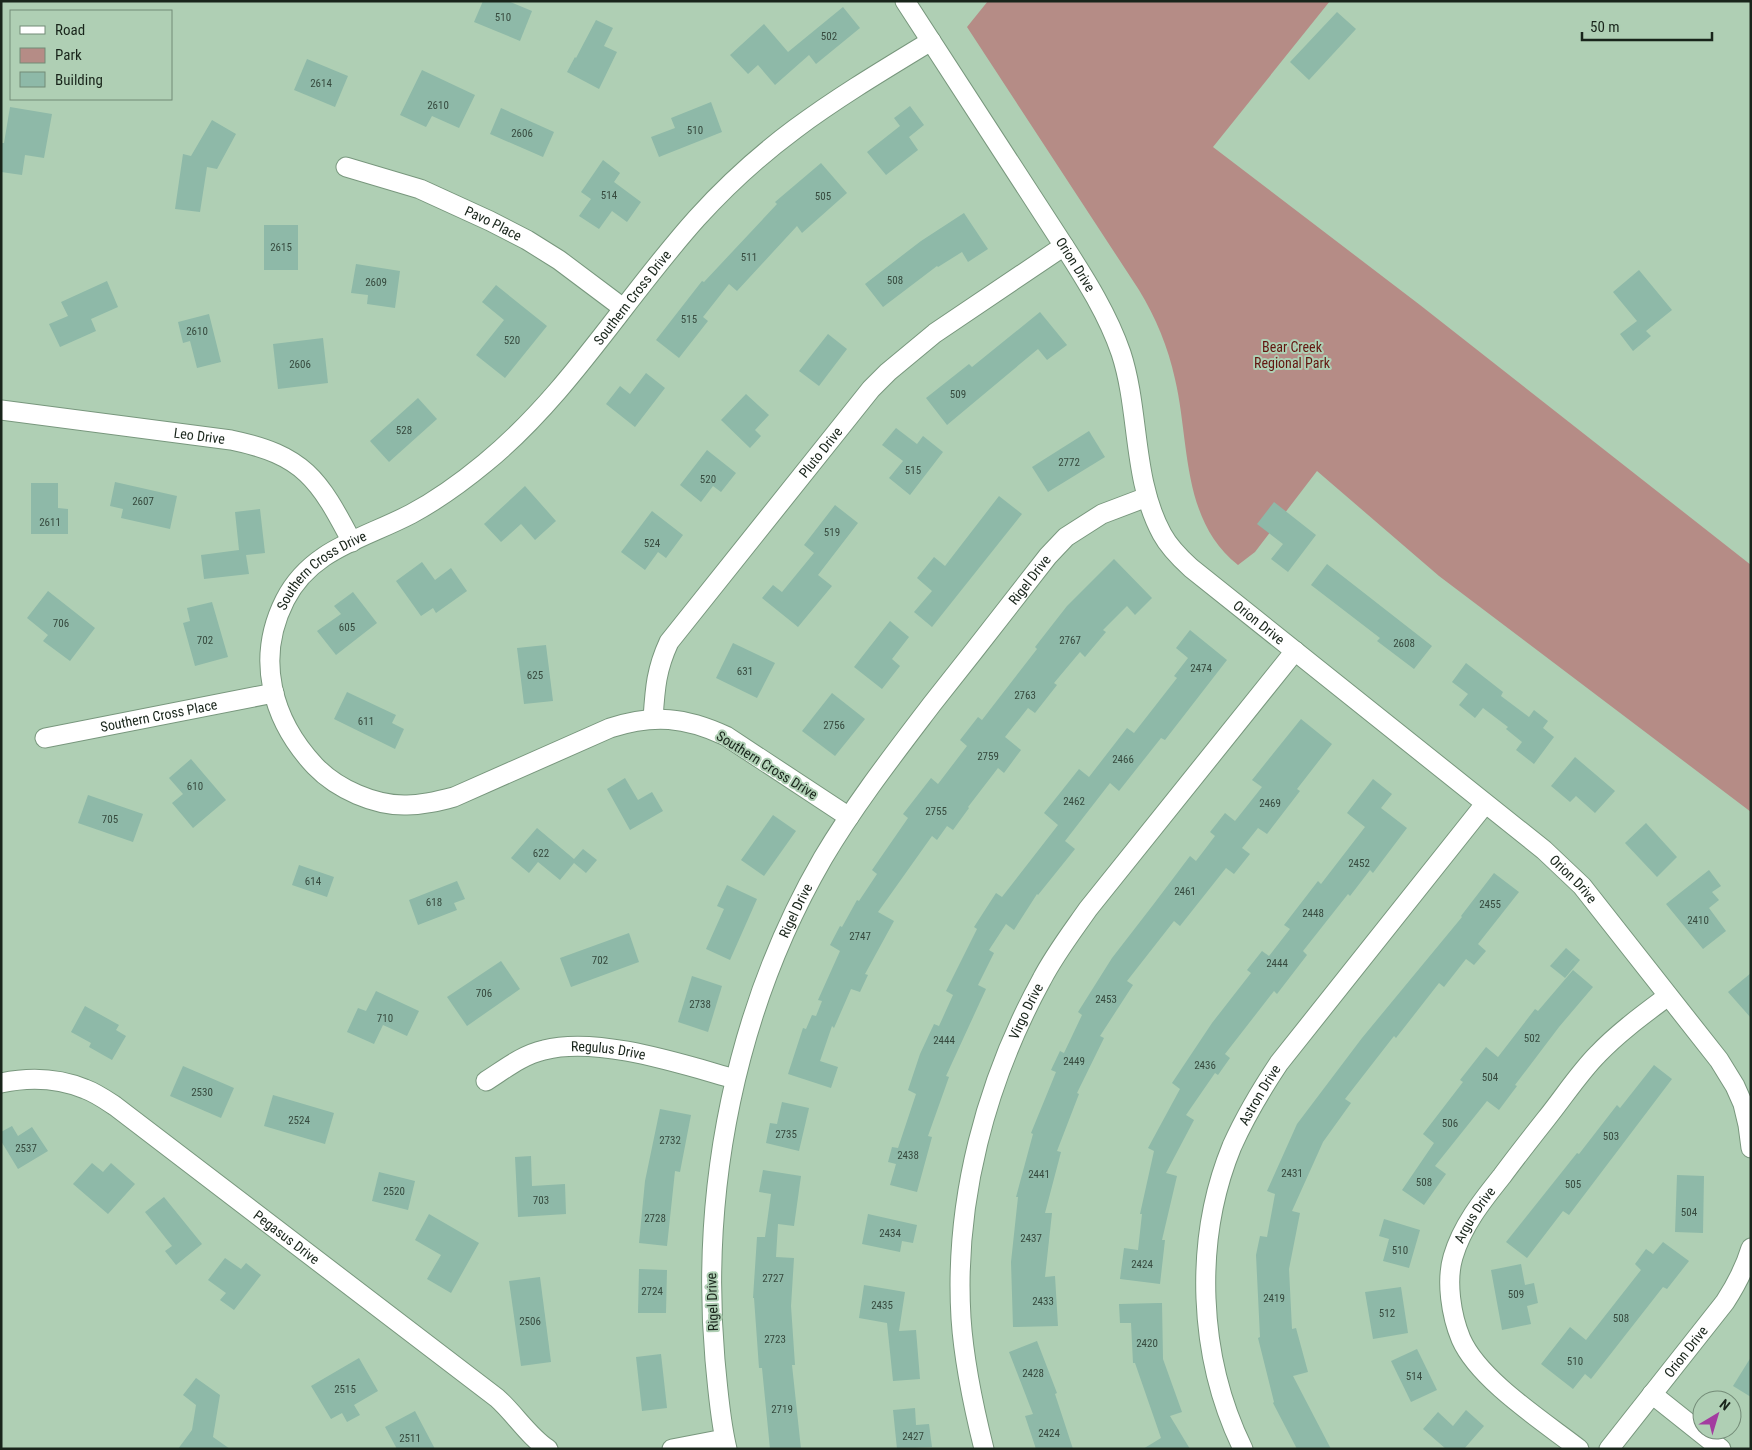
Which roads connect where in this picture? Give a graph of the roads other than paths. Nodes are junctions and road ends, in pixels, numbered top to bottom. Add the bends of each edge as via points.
1 (905, 1) edge
2 (931, 40) junction
3 (346, 167) dead end
4 (1064, 246) junction
5 (623, 308) junction
6 (1, 410) edge
7 (1146, 497) junction
8 (352, 542) junction
9 (1295, 651) junction
10 (274, 693) junction
11 (653, 719) junction
12 (45, 738) dead end
13 (1485, 804) junction
14 (849, 817) junction
15 (1668, 996) junction
16 (735, 1079) junction
17 (486, 1081) dead end
18 (1, 1083) edge
19 (1751, 1148) edge
20 (1751, 1248) edge
21 (1652, 1394) junction
22 (726, 1444) edge
23 (548, 1449) edge
24 (672, 1449) edge
25 (984, 1449) edge
26 (1244, 1449) edge
27 (1579, 1449) edge
28 (1608, 1449) edge
29 (1721, 1449) edge

1 - 2 street, Orion Drive
2 - 4 street, Orion Drive
2 - 5 street, Southern Cross Drive via 830,104 758,159 699,216
3 - 5 street, Pavo Place via 420,189 490,221 559,260
4 - 7 street, Orion Drive via 1099,304 1121,354
4 - 11 street, Pluto Drive via 935,333 871,389 669,642 656,677
5 - 8 street, Southern Cross Drive via 542,410 484,464 412,513
6 - 8 street, Leo Drive via 232,440 277,452 306,471 320,487
7 - 9 street, Orion Drive via 1162,535 1174,551
7 - 14 street, Rigel Drive via 1102,514 1066,538 1048,556 886,764
8 - 10 street, Southern Cross Drive via 308,568 284,602 275,624 272,645 270,667
9 - 13 street, Orion Drive
9 - 25 street, Virgo Drive via 1088,909 1042,978 1008,1049 977,1144 963,1232 960,1276 965,1360
10 - 11 street, Southern Cross Drive via 291,737 322,772 341,786 360,794 404,805 430,804 454,797 610,728 631,721
10 - 12 street, Southern Cross Place
11 - 14 street, Southern Cross Drive via 688,722 726,736
13 - 15 street, Orion Drive via 1544,850 1582,886
13 - 26 street, Astron Drive via 1278,1063 1258,1094 1232,1147 1219,1186 1209,1238 1207,1302 1215,1370
14 - 16 street, Rigel Drive via 823,859 782,941
15 - 19 street, Orion Drive via 1736,1086 1745,1111
15 - 27 street, Argus Drive via 1596,1056 1478,1206 1452,1258 1450,1277 1454,1317 1470,1356 1486,1375
16 - 17 street, Regulus Drive via 615,1049 564,1046 519,1059
16 - 22 street, Rigel Drive via 713,1222 711,1279 712,1330
18 - 23 street, Pegasus Drive via 20,1079 68,1083 116,1106 497,1398
20 - 21 street, Orion Drive via 1738,1281 1725,1302
21 - 28 street, Orion Drive
21 - 29 street
22 - 24 street

